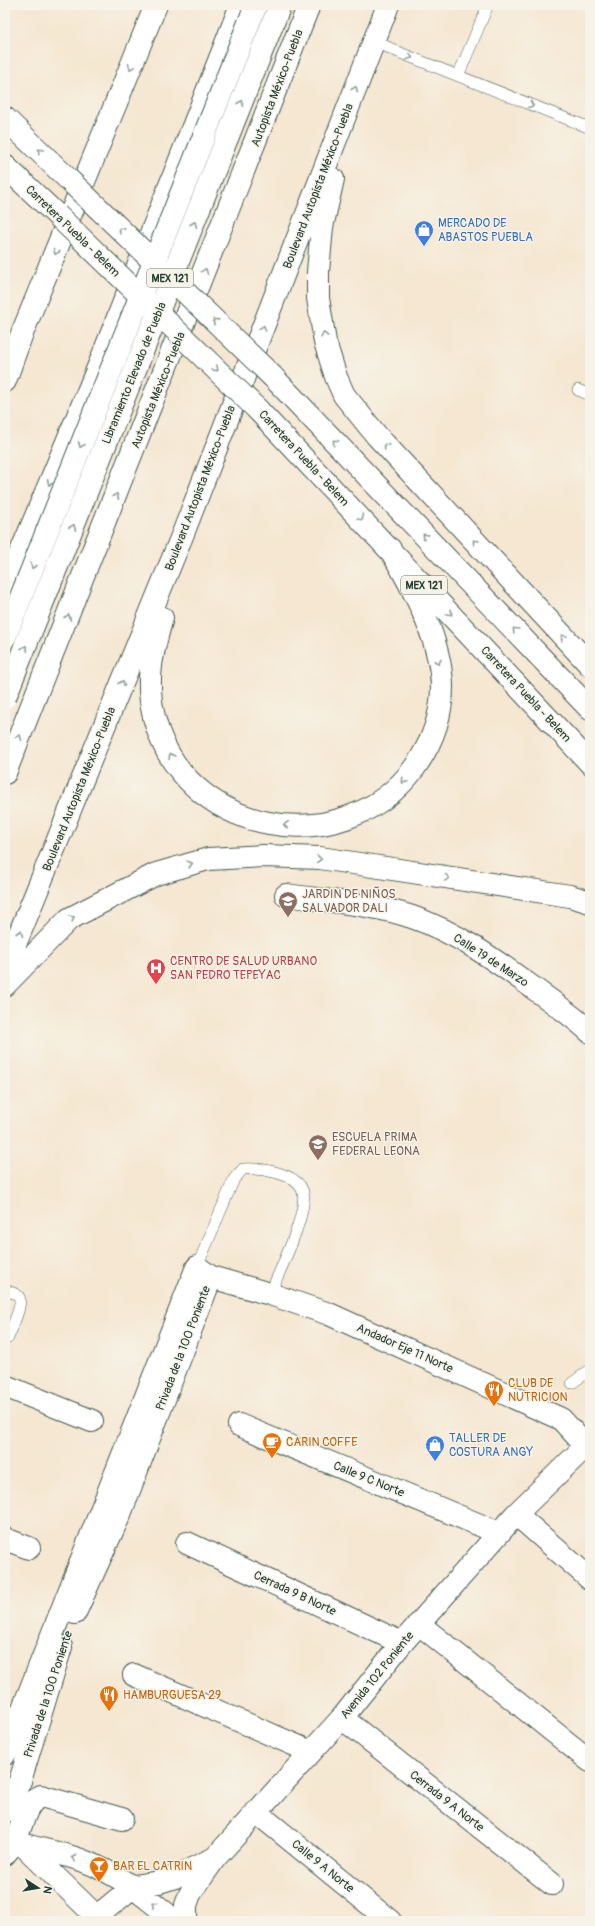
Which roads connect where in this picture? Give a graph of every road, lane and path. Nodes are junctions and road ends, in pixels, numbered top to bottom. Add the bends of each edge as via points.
1 (145, 5) edge
2 (156, 5) edge
3 (241, 5) edge
4 (256, 5) edge
5 (280, 5) edge
6 (309, 5) edge
7 (388, 5) edge
8 (488, 5) edge
9 (374, 41) junction
10 (139, 48) junction
11 (458, 76) junction
12 (344, 116) junction
13 (5, 118) edge
14 (590, 128) edge
15 (5, 166) edge
16 (21, 336) junction
17 (5, 357) edge
18 (5, 380) edge
19 (578, 390) dead end
20 (590, 395) edge
21 (184, 531) junction
22 (390, 549) junction
23 (5, 590) edge
24 (5, 638) edge
25 (590, 665) edge
26 (5, 697) edge
27 (590, 709) edge
28 (590, 763) edge
29 (5, 774) edge
30 (286, 895) dead end
31 (590, 902) edge
32 (5, 969) edge
33 (5, 985) edge
34 (590, 1032) edge
35 (204, 1272) junction
36 (5, 1290) edge
37 (270, 1294) junction
38 (5, 1339) edge
39 (590, 1370) edge
40 (572, 1383) dead end
41 (5, 1386) edge
42 (92, 1421) dead end
43 (239, 1425) dead end
44 (588, 1443) edge
45 (516, 1514) junction
46 (499, 1533) junction
47 (5, 1539) edge
48 (187, 1543) dead end
49 (29, 1548) dead end
50 (590, 1579) edge
51 (419, 1624) junction
52 (402, 1643) junction
53 (134, 1675) dead end
54 (342, 1718) junction
55 (311, 1752) junction
56 (5, 1754) edge
57 (590, 1761) edge
58 (5, 1811) edge
59 (256, 1812) junction
60 (122, 1819) dead end
61 (12, 1845) edge
62 (215, 1858) junction
63 (552, 1884) dead end
64 (134, 1886) junction
65 (99, 1919) edge
66 (175, 1921) edge
67 (186, 1921) edge
68 (390, 1921) edge

1 - 10 main road
2 - 10 main road
3 -> 23 main road via 106,348
4 -> 24 main road, Libramiento Elevado de Puebla, bridge
26 -> 5 main road, Libramiento Elevado de Puebla, bridge
29 -> 6 main road, Autopista México-Puebla
7 - 9 main road, Boulevard Autopista México-Puebla
8 - 11 lane
9 -> 11 lane
12 -> 9 main road, Boulevard Autopista México-Puebla
10 -> 16 main road
11 -> 14 lane
21 -> 12 main road, Boulevard Autopista México-Puebla
25 -> 12 main road via 377,436 344,395 324,337 318,298 322,227 342,142
27 -> 13 main road, MEX 121, bridge via 273,377
15 -> 22 main road, Carretera Puebla - Belem / MEX 121, bridge via 257,409
16 - 17 main road
16 - 18 main road
19 - 20 lane
22 -> 21 main road via 419,602 437,657 442,699 435,729 412,771 390,796 348,818 302,826 286,825 251,819 234,813 206,796 194,787 176,765 160,734 150,696 149,675 152,654
32 -> 21 main road, Boulevard Autopista México-Puebla
22 -> 28 main road, Carretera Puebla - Belem / MEX 121
30 - 34 main road, Calle 19 de Marzo via 359,905 411,917 455,935 519,977 576,1018
33 -> 31 main road via 69,919 156,874 208,859 264,856 320,858 570,896
35 - 37 main road, Andador Eje 11 Norte
35 - 37 lane via 234,1179 243,1168 274,1172 295,1180 302,1190 304,1203 293,1239
35 - 56 main road, Privada de la 100 Poniente
35 - 58 main road, Privada de la 100 Poniente via 120,1514 64,1639 20,1781
36 - 38 lane via 20,1298 8,1338
37 - 44 main road, Andador Eje 11 Norte via 329,1314 561,1419
39 - 40 lane
41 - 42 main road
43 - 46 main road, Calle 9 C Norte
44 - 45 main road, Avenida 102 Poniente
45 - 46 main road, Avenida 102 Poniente
45 - 50 main road
46 - 51 main road, Avenida 102 Poniente
47 - 49 main road
48 - 52 main road, Cerrada 9 B Norte
51 - 52 main road, Avenida 102 Poniente
51 - 57 main road
52 - 54 main road, Avenida 102 Poniente
53 - 55 main road
54 - 55 main road, Avenida 102 Poniente
54 - 63 main road, Cerrada 9 A Norte
55 - 59 main road, Avenida 102 Poniente
59 - 62 main road, Avenida 102 Poniente
59 - 68 main road, Calle 9 A Norte
60 - 61 main road via 42,1796 35,1798 30,1806
64 -> 61 main road via 81,1859
61 - 65 main road
62 - 64 main road via 175,1877
62 - 67 main road, Avenida 102 Poniente via 190,1894 186,1905
64 - 65 main road
66 -> 64 main road

